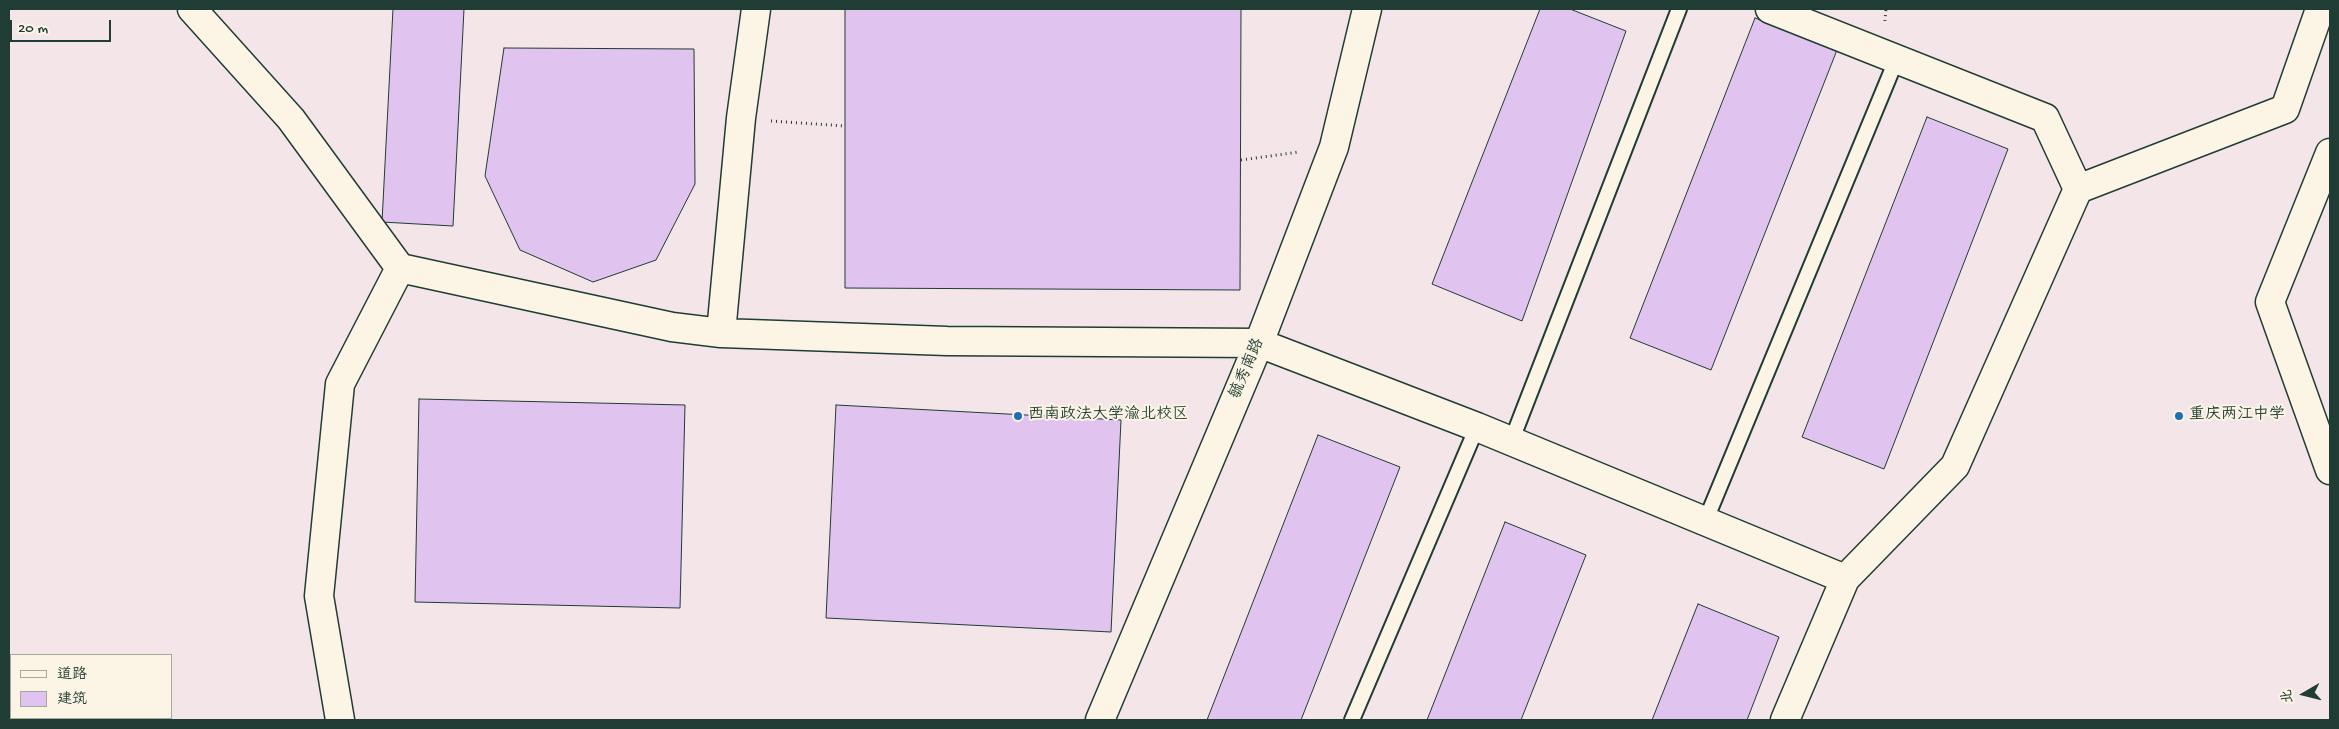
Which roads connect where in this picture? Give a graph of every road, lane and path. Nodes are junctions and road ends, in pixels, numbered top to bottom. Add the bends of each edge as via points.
1 (192, 9) edge
2 (756, 9) edge
3 (1367, 9) edge
4 (1679, 9) edge
5 (1770, 9) edge
6 (2320, 9) edge
7 (1897, 58) junction
8 (741, 118) junction
9 (845, 126) dead end
10 (1334, 147) junction
11 (2330, 153) edge
12 (1241, 160) dead end
13 (2078, 189) junction
14 (400, 268) junction
15 (721, 333) junction
16 (1259, 343) junction
17 (1477, 427) junction
18 (1511, 442) junction
19 (2330, 470) edge
20 (1705, 522) junction
21 (1845, 579) junction
22 (340, 720) edge
23 (1100, 720) edge
24 (1352, 720) edge
25 (1785, 720) edge

1 - 14 street via 291,119
2 - 8 street
3 - 10 street, 毓秀南路
4 - 18 lane
5 - 7 street
6 - 13 street via 2285,108
7 - 13 street via 2045,118
7 - 20 lane
8 - 9 path
8 - 15 street
10 - 12 path
10 - 16 street, 毓秀南路
11 - 19 street via 2270,302
13 - 21 street via 1955,466
14 - 15 street via 672,327
14 - 22 street via 340,384 319,596
15 - 16 street via 947,341
16 - 17 street
16 - 23 street, 毓秀南路
17 - 18 street
17 - 24 lane
18 - 20 street
20 - 21 street
21 - 25 street

